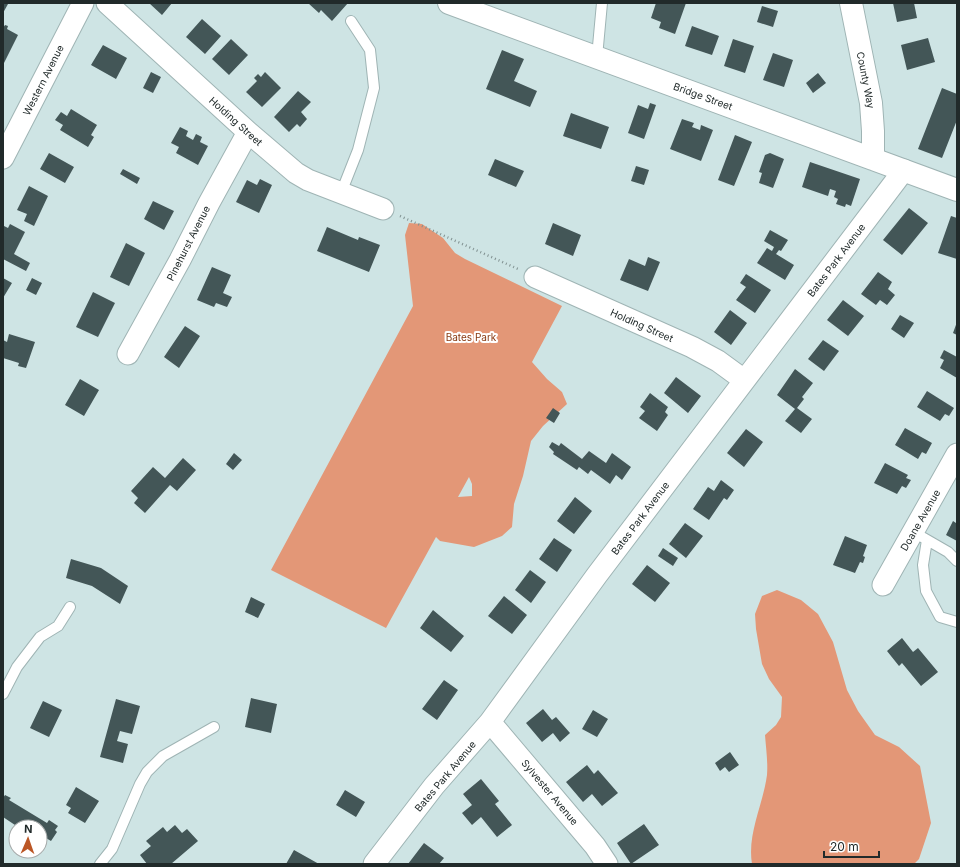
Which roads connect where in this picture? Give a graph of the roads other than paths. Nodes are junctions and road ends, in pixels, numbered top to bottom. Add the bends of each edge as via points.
1 (83, 3) edge
2 (107, 3) edge
3 (449, 3) edge
4 (602, 3) edge
5 (851, 3) edge
6 (351, 21) dead end
7 (597, 57) junction
8 (248, 132) junction
9 (3, 158) edge
10 (873, 159) junction
11 (904, 170) junction
12 (957, 190) edge
13 (341, 193) junction
14 (383, 209) road end
15 (535, 277) road end
16 (128, 354) dead end
17 (744, 380) junction
18 (957, 454) edge
19 (920, 536) junction
20 (957, 561) edge
21 (883, 585) dead end
22 (70, 607) dead end
23 (957, 622) edge
24 (3, 694) edge
25 (490, 722) junction
26 (214, 727) dead end
27 (100, 864) edge
28 (374, 864) edge
29 (607, 864) edge

1 - 9 street, Western Avenue
2 - 8 street, Holding Street
3 - 7 main road, Bridge Street
4 - 7 lane
5 - 10 main road, County Way via 871,103
6 - 13 lane via 370,50 374,88 358,150
7 - 10 main road, Bridge Street
8 - 13 street, Holding Street via 296,173
8 - 16 street, Pinehurst Avenue
10 - 11 main road, Bridge Street
11 - 12 main road, Bridge Street
11 - 17 street, Bates Park Avenue
13 - 14 street, Holding Street
15 - 17 street, Holding Street via 692,347 718,361
17 - 25 street, Bates Park Avenue
18 - 19 street, Doane Avenue
19 - 20 lane via 948,552
19 - 21 street, Doane Avenue
19 - 23 lane via 926,591 940,617
22 - 24 lane via 58,626 40,637 16,667
25 - 28 street, Bates Park Avenue via 434,786
25 - 29 street, Sylvester Avenue via 595,846
26 - 27 lane via 163,756 148,772 140,784 112,849

